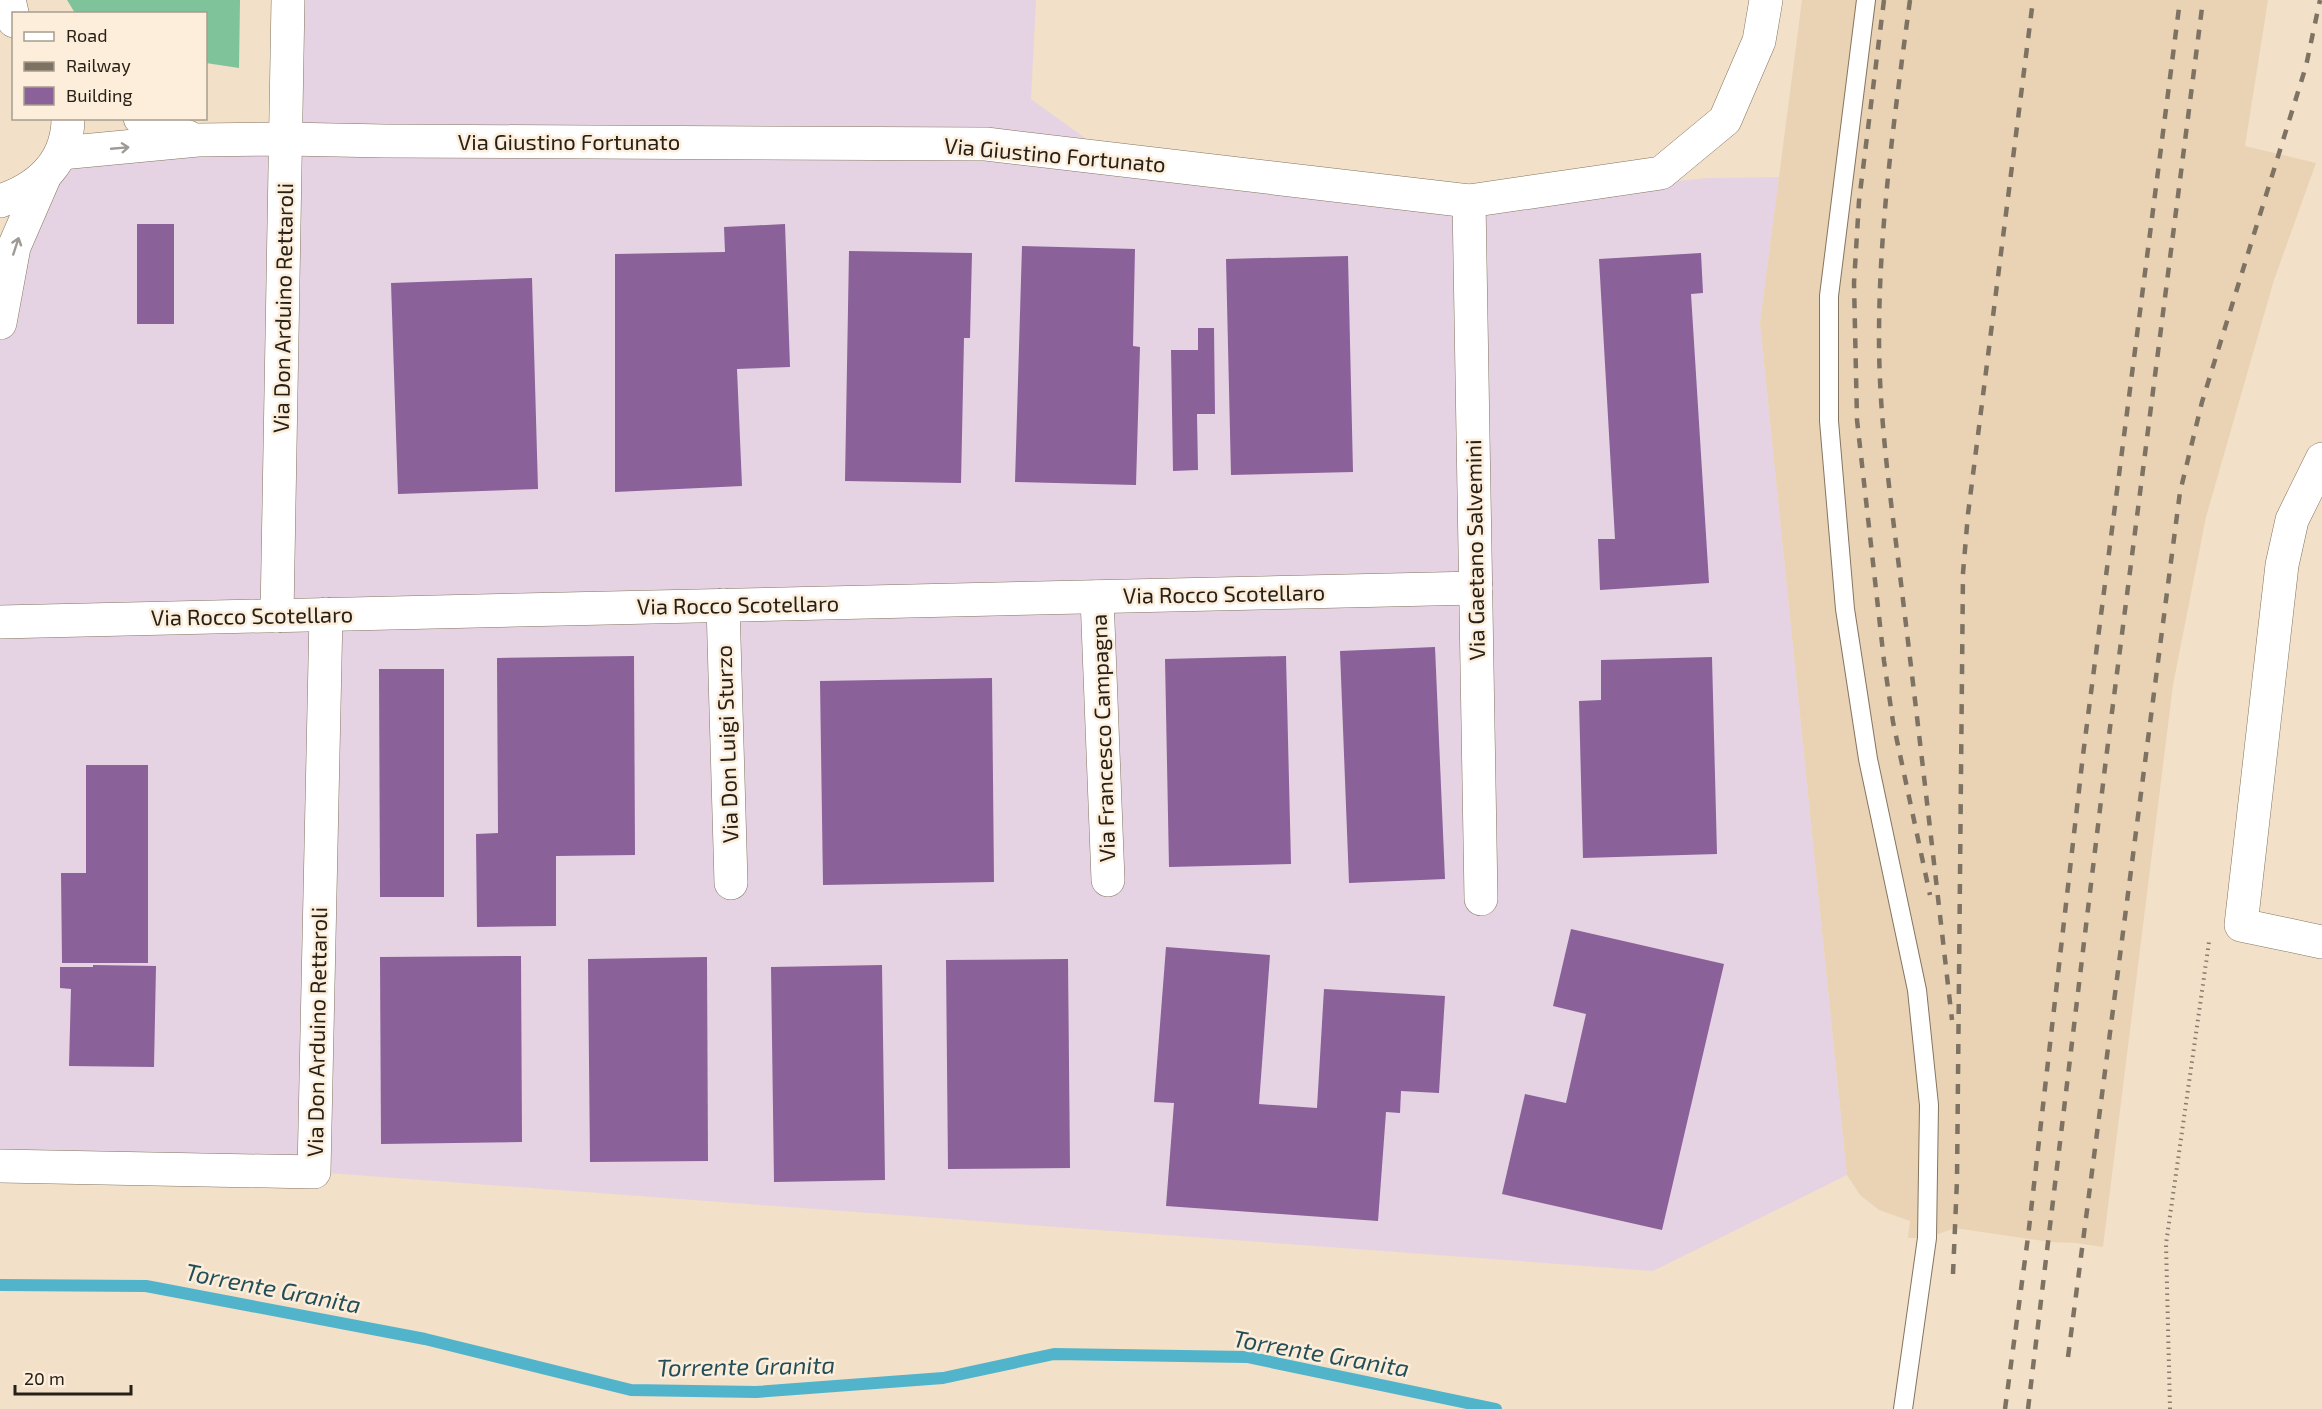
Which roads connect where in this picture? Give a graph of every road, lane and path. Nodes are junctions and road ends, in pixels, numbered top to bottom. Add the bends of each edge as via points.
1 (288, 0) edge
2 (1766, 0) edge
3 (1866, 0) edge
4 (68, 120) edge
5 (143, 120) edge
6 (286, 139) junction
7 (198, 140) junction
8 (52, 165) junction
9 (0, 201) edge
10 (1469, 201) junction
11 (0, 323) edge
12 (2322, 459) edge
13 (1476, 588) junction
14 (1097, 597) junction
15 (723, 605) junction
16 (327, 614) junction
17 (278, 616) junction
18 (0, 622) edge
19 (1108, 880) dead end
20 (731, 883) dead end
21 (1481, 899) dead end
22 (2208, 942) dead end
23 (2322, 942) edge
24 (0, 1166) edge
25 (1903, 1409) edge
26 (2170, 1409) edge

1 - 6 street, Via Don Arduino Rettaroli
2 - 10 street, Via Giustino Fortunato via 1759,41 1725,120 1661,173
3 - 25 lane via 1829,296 1829,421 1845,609 1868,759 1917,990 1929,1105 1927,1238
4 - 8 street via 68,129
5 - 7 street, Via Giustino Fortunato
6 - 7 street, Via Giustino Fortunato
6 - 10 street, Via Giustino Fortunato via 986,144
6 - 17 street, Via Don Arduino Rettaroli
8 -> 7 street, Via Giustino Fortunato
8 - 9 street via 21,194
11 -> 8 street via 14,247
10 - 13 street, Via Gaetano Salvemini
12 - 23 street via 2292,520 2282,565 2241,925
13 - 14 street, Via Rocco Scotellaro
13 - 21 street, Via Gaetano Salvemini
14 - 15 street, Via Rocco Scotellaro
14 - 19 street, Via Francesco Campagna
15 - 16 street, Via Rocco Scotellaro
15 - 20 street, Via Don Luigi Sturzo
16 - 17 street, Via Rocco Scotellaro
16 - 24 street, Via Don Arduino Rettaroli via 314,1172
17 - 18 street, Via Rocco Scotellaro
22 - 26 path via 2166,1244

